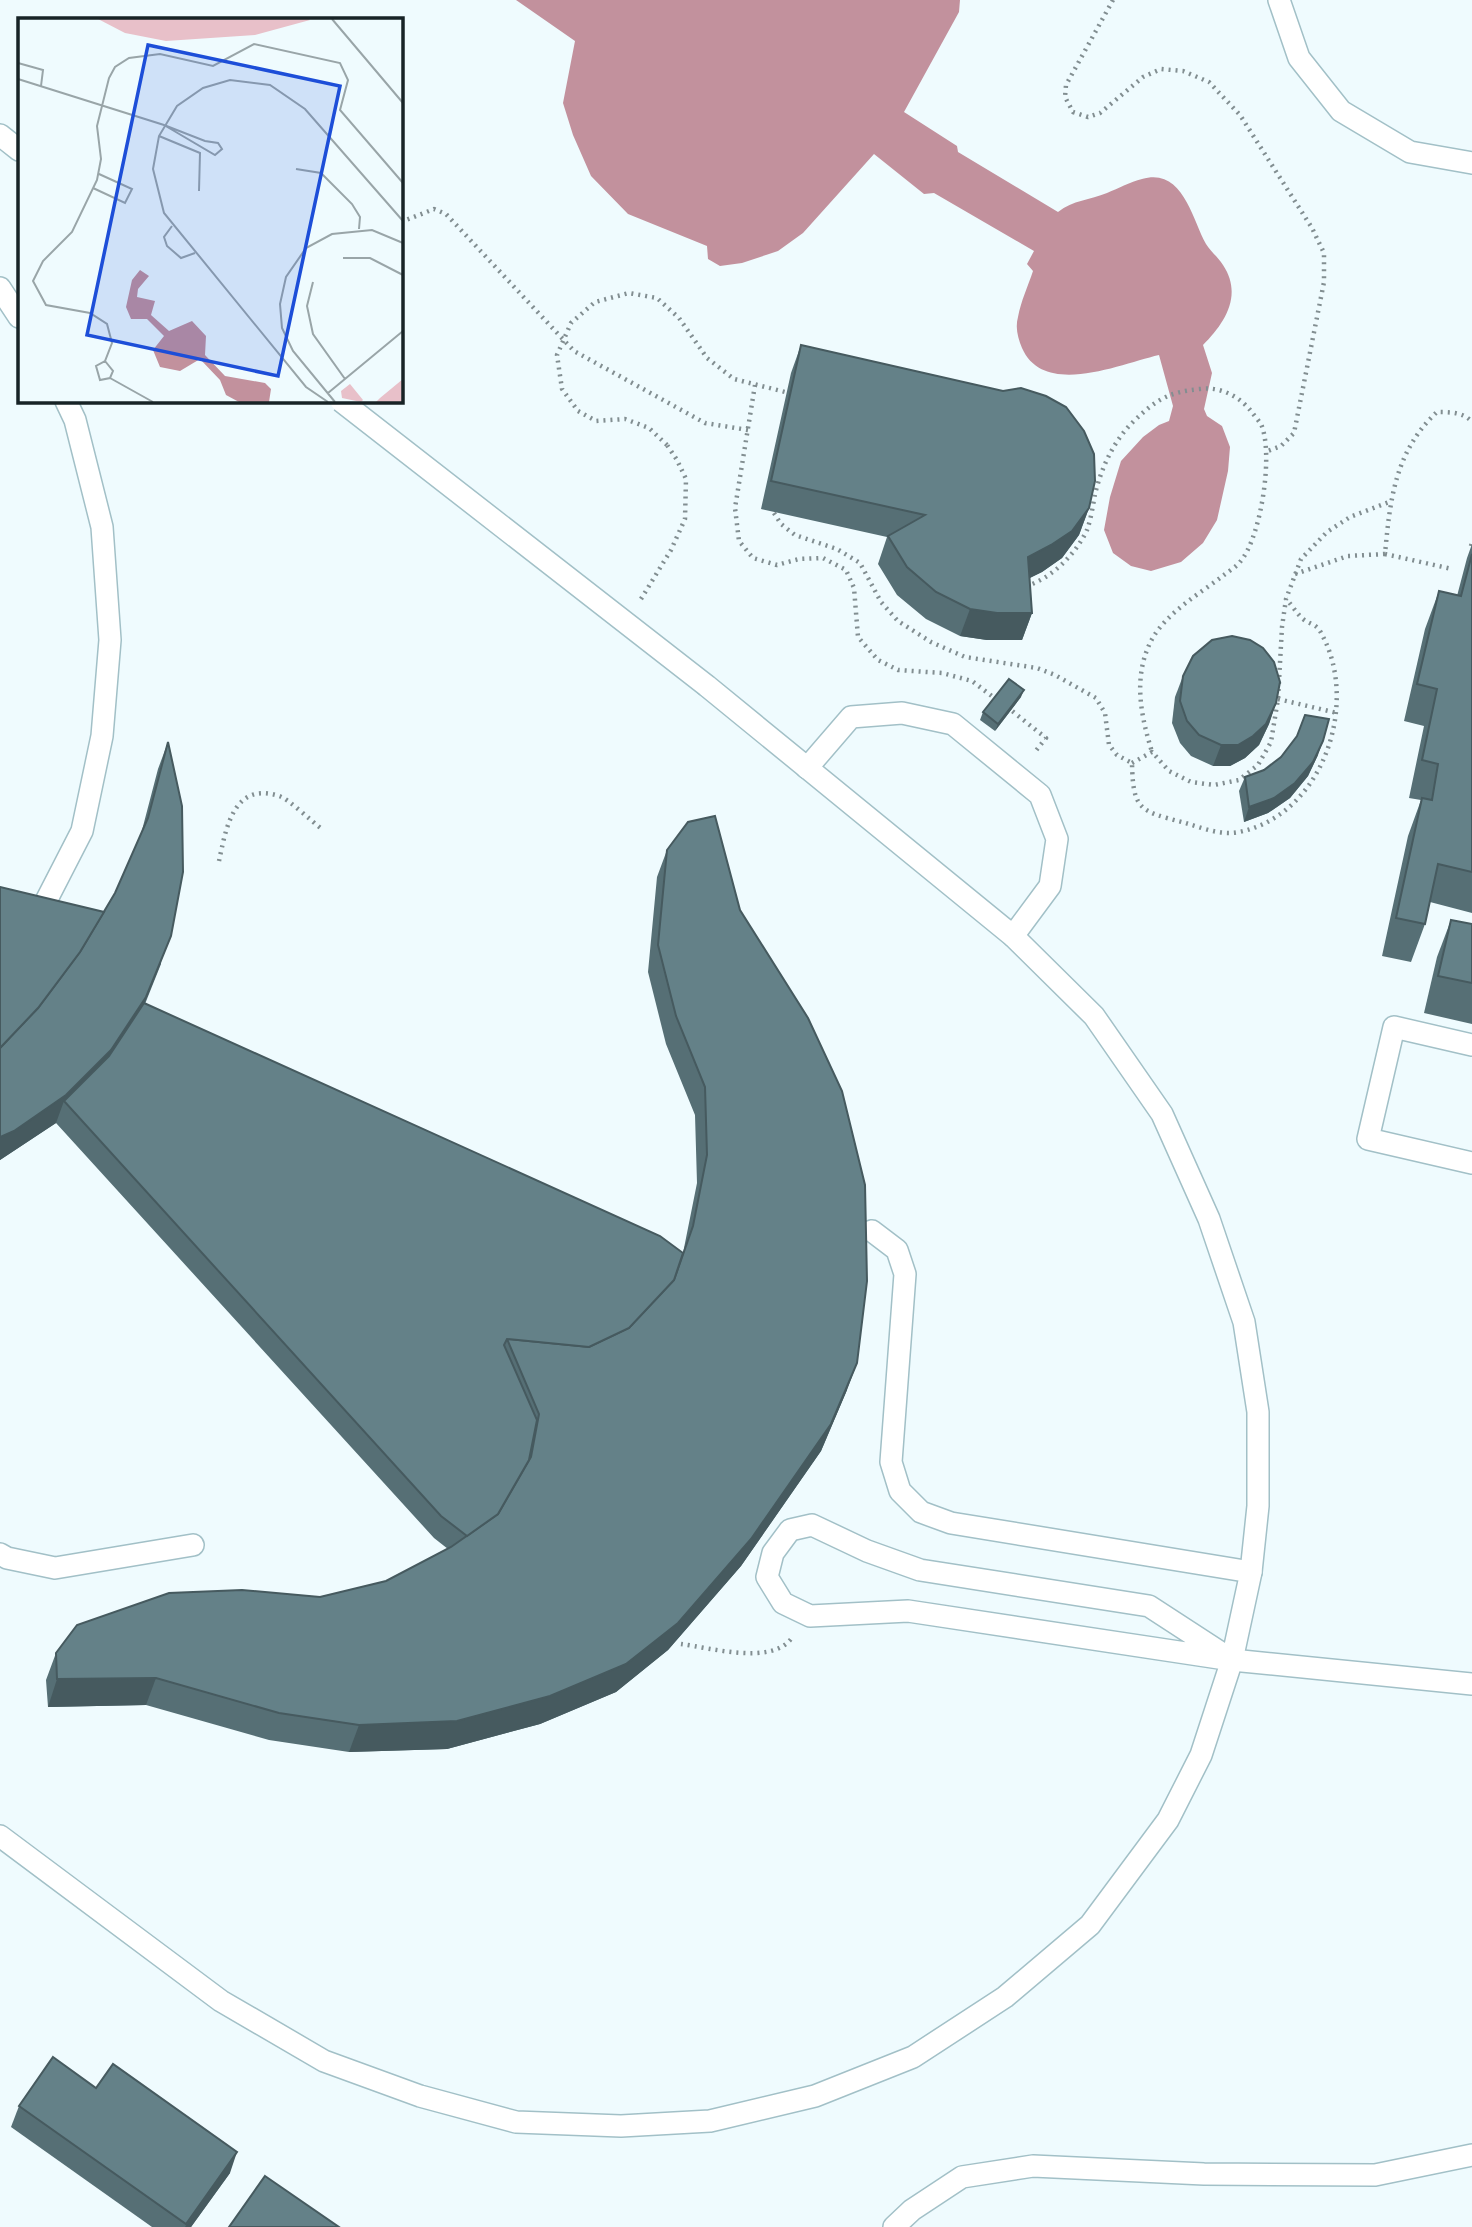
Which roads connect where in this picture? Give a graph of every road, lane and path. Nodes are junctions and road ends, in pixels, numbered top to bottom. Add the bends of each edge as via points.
1 (1113, 0) edge
2 (1279, 0) edge
3 (0, 135) edge
4 (18, 149) edge
5 (1472, 163) edge
6 (402, 222) edge
7 (0, 288) edge
8 (18, 315) edge
9 (755, 385) junction
10 (785, 392) dead end
11 (342, 402) edge
12 (70, 410) edge
13 (1472, 422) edge
14 (748, 430) junction
15 (1265, 452) junction
16 (1389, 502) junction
17 (774, 513) edge
18 (1385, 554) junction
19 (1452, 569) dead end
20 (1294, 574) junction
21 (1019, 588) edge
22 (1286, 599) junction
23 (634, 609) dead end
24 (1278, 699) junction
25 (1337, 713) junction
26 (1152, 752) junction
27 (1132, 762) junction
28 (807, 768) junction
29 (1017, 776) junction
30 (322, 830) dead end
31 (219, 860) dead end
32 (1013, 936) junction
33 (19, 943) edge
34 (1472, 1045) edge
35 (1472, 1163) edge
36 (872, 1231) dead end
37 (193, 1545) dead end
38 (0, 1554) edge
39 (1251, 1572) junction
40 (810, 1616) junction
41 (681, 1644) edge
42 (1232, 1660) junction
43 (1472, 1684) edge
44 (0, 1836) edge
45 (1472, 2155) edge
46 (894, 2227) edge

1 - 15 path via 1066,85 1065,97 1073,113 1087,117 1100,113 1143,77 1161,69 1183,71 1209,82 1240,115 1324,253 1324,282 1294,433 1281,446
2 - 5 lane via 1299,58 1341,111 1410,152
3 - 4 lane
6 - 14 path via 434,209 446,214 574,351 705,423
7 - 8 lane
9 - 10 path, bridge
9 - 14 path
9 - 23 path, bridge via 734,379 707,358 679,318 657,299 629,293 595,302 571,323 558,355 562,389 578,411 596,421 625,419 649,428 667,445 686,479 685,519
11 - 28 lane, bridge
12 - 33 lane via 102,527 110,640 102,736 82,831
13 - 16 path via 1468,416 1437,412 1408,448
14 - 29 path via 735,508 739,541 753,558 777,565 823,558 846,570 854,587 858,637 878,660 898,670 942,673 972,681 1046,738
15 - 21 path via 1261,425 1229,393 1205,388 1175,392 1150,405 1110,452 1087,529 1071,555 1054,571
15 - 26 path via 1263,505 1241,562 1165,621 1150,642 1141,670 1140,694
16 - 18 path
16 - 20 path via 1327,532 1301,559
17 - 27 path via 795,535 837,549 860,563 881,602 898,621 930,642 965,657 1037,668 1096,698 1105,713 1109,744 1117,755
18 - 19 path
18 - 20 path via 1348,556
20 - 22 path
22 - 24 path
22 - 25 path via 1305,621 1318,627 1331,652
24 - 25 path
24 - 26 path via 1271,741 1258,765 1239,780 1214,785 1191,782 1169,771
25 - 27 path via 1326,755 1295,803 1265,824 1238,832 1223,833 1151,814 1138,802
26 - 27 path
28 - 29 lane via 851,717 902,713 953,724
28 - 32 lane
29 - 32 lane via 1040,795 1057,839 1050,886
30 - 31 path via 280,796 256,794 236,805
32 - 39 lane via 1094,1016 1162,1114 1209,1219 1244,1322 1258,1412 1258,1506
34 - 35 lane via 1394,1027 1368,1139
36 - 39 lane via 897,1250 905,1274 891,1462 900,1492 921,1512 950,1522
37 - 38 lane via 55,1568
39 - 42 lane
40 - 41 path via 785,1646 759,1654
40 - 42 lane via 908,1611
40 - 42 lane via 783,1603 767,1577 773,1553 790,1530 811,1525 920,1570 1149,1606
42 - 43 lane
42 - 44 lane via 1201,1755 1168,1820 1079,1934 1005,1997 913,2057 815,2095 710,2121 621,2126 516,2122 420,2096 324,2061 221,2001
45 - 46 lane via 1375,2175 1033,2166 962,2177

